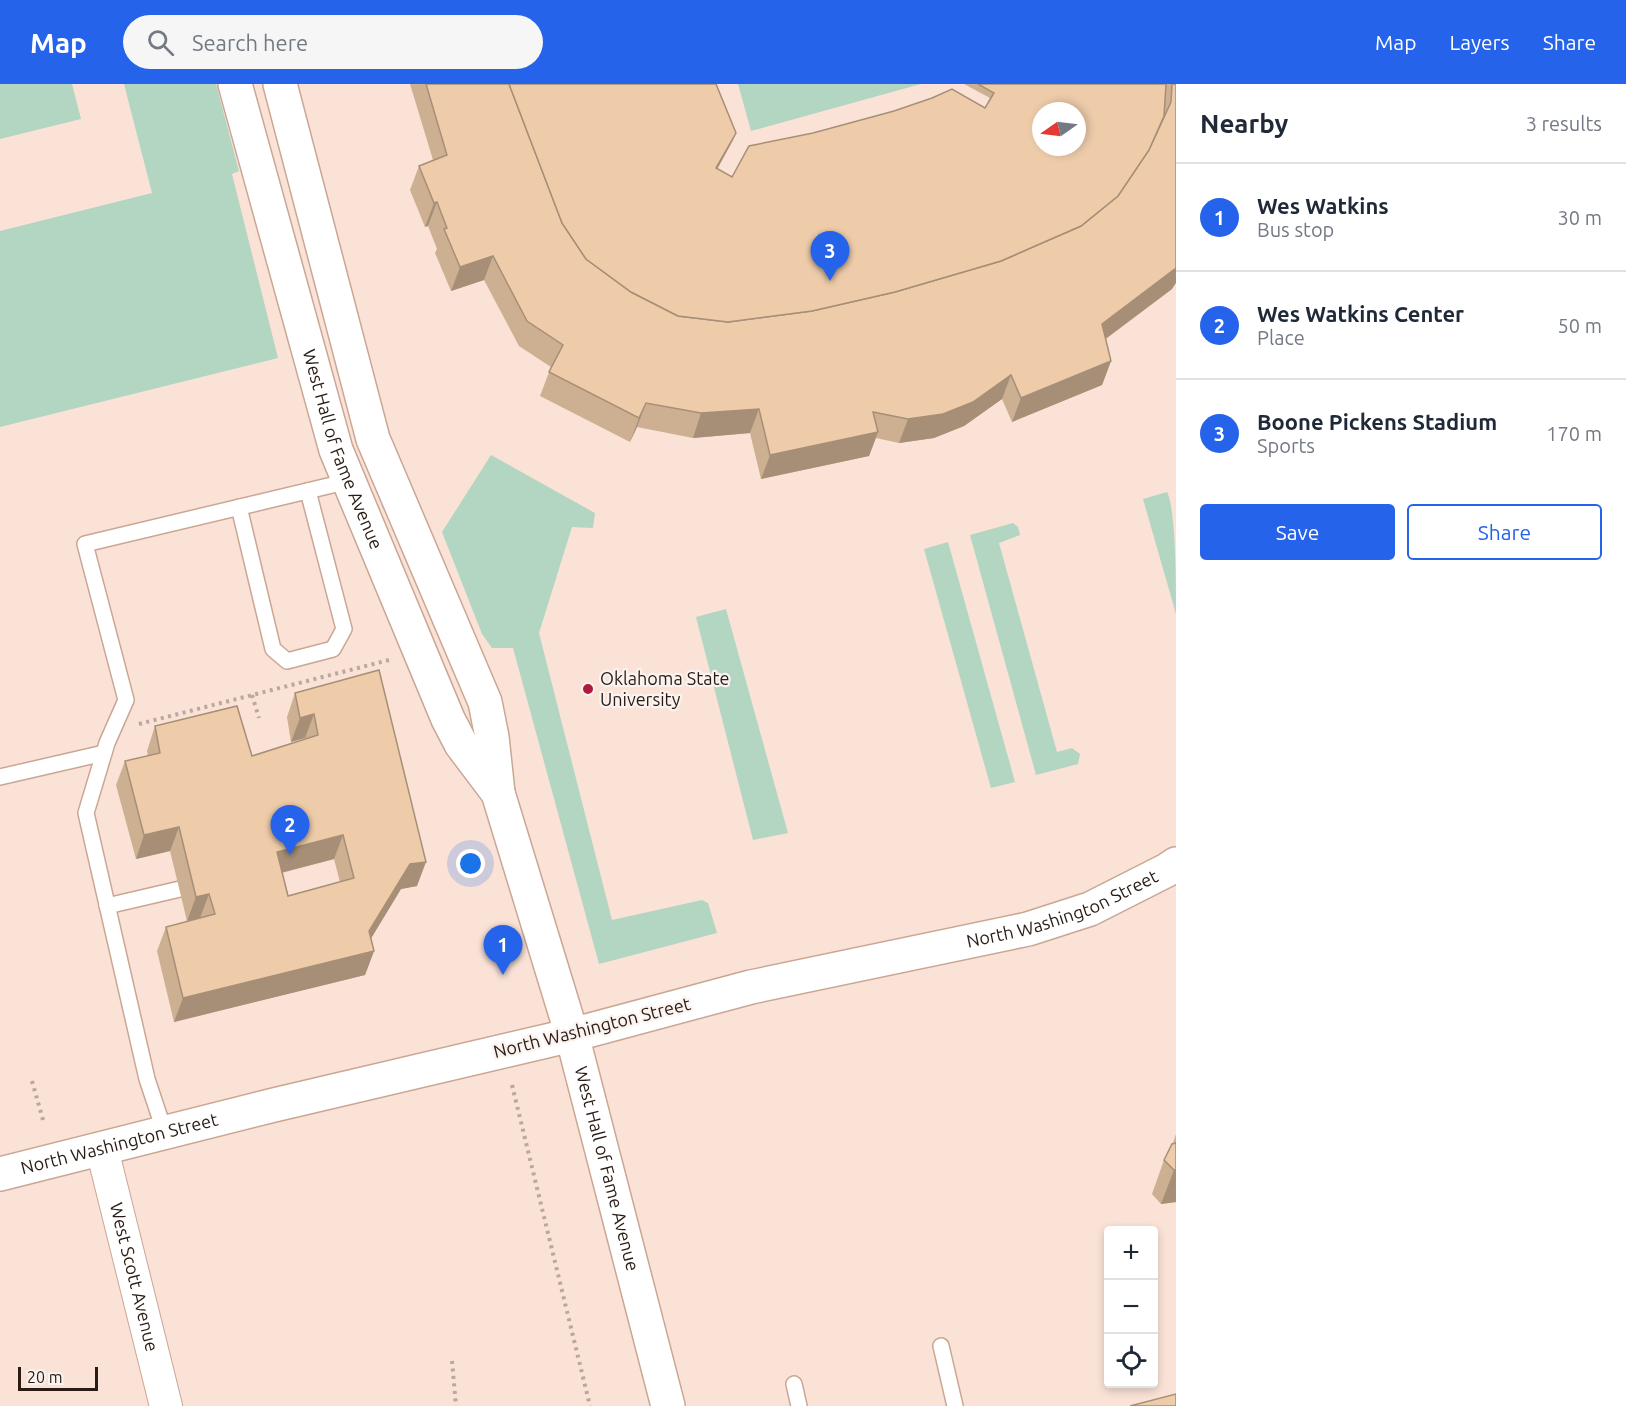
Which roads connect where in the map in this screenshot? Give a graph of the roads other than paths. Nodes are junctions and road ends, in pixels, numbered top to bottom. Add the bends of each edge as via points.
1 (236, 84) edge
2 (280, 84) edge
3 (349, 481) junction
4 (308, 491) junction
5 (239, 507) junction
6 (104, 753) junction
7 (0, 777) edge
8 (498, 793) junction
9 (1176, 864) edge
10 (180, 889) dead end
11 (108, 906) junction
12 (572, 1035) junction
13 (165, 1133) junction
14 (102, 1149) junction
15 (0, 1174) edge
16 (941, 1346) dead end
17 (794, 1384) dead end
18 (166, 1406) edge
19 (668, 1406) edge
20 (799, 1406) edge
21 (955, 1406) edge

1 - 3 main road, West Hall of Fame Avenue via 336,450
2 - 8 main road, West Hall of Fame Avenue via 373,439 484,702
3 - 4 lane
3 - 8 main road, West Hall of Fame Avenue via 448,719 461,744
4 - 5 lane
4 - 5 lane via 344,629 333,649 287,661 273,649
5 - 6 lane via 85,544 126,700
6 - 7 lane
6 - 11 lane via 86,813
8 - 12 main road, West Hall of Fame Avenue
9 - 12 main road, North Washington Street via 1090,909 1028,929 751,987
10 - 11 lane
11 - 13 lane via 147,1079
12 - 13 main road, North Washington Street
12 - 19 main road, West Hall of Fame Avenue
13 - 14 main road, North Washington Street
14 - 15 main road, North Washington Street
14 - 18 street, West Scott Avenue
16 - 21 lane
17 - 20 lane

